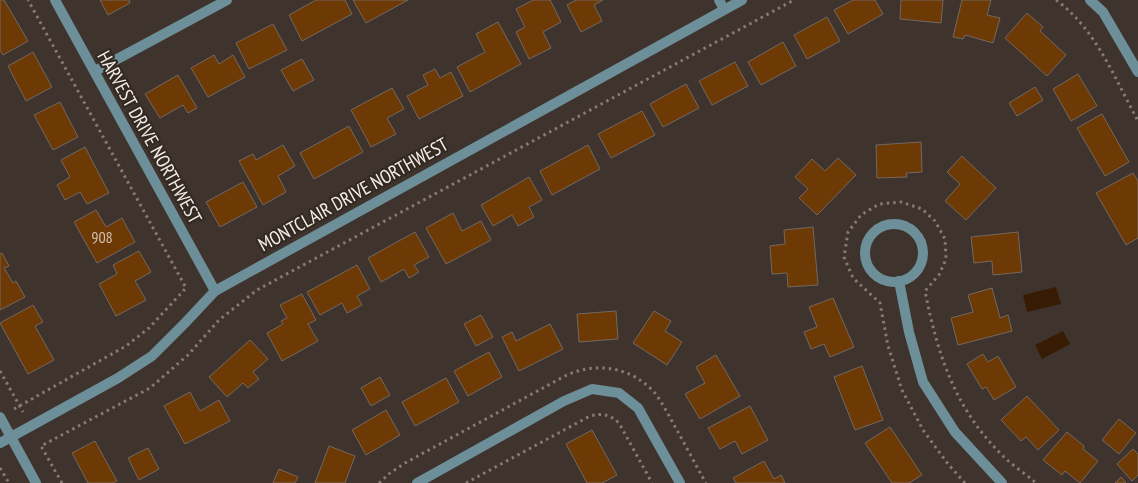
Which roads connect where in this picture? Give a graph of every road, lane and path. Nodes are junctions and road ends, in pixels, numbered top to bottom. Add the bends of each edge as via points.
1 (28, 0) edge
2 (55, 0) edge
3 (227, 0) edge
4 (742, 0) edge
5 (794, 0) edge
6 (1056, 0) edge
7 (1090, 0) edge
8 (721, 5) edge
9 (94, 71) junction
10 (1138, 72) edge
11 (1138, 121) edge
12 (899, 281) junction
13 (215, 291) junction
14 (0, 371) edge
15 (19, 406) junction
16 (14, 409) dead end
17 (23, 412) dead end
18 (0, 417) edge
19 (11, 437) junction
20 (0, 443) edge
21 (6, 466) dead end
22 (0, 469) edge
23 (9, 483) edge
24 (36, 483) edge
25 (62, 483) edge
26 (416, 483) edge
27 (466, 483) edge
28 (652, 483) edge
29 (680, 483) edge
30 (1002, 483) edge

1 - 15 path via 186,288 138,338
2 - 9 street, HARVEST DRIVE NORTHWEST
3 - 9 street
4 - 8 street, MONTCLAIR DRIVE NORTHWEST
5 - 25 path via 257,290 219,320 188,355 150,388 42,446
6 - 11 path via 1070,10 1092,36
7 - 10 street via 1103,12
8 - 13 street, MONTCLAIR DRIVE NORTHWEST
9 - 13 street, HARVEST DRIVE NORTHWEST
12 - 12 street via 916,272 923,255 922,246 912,230 895,224 886,225 870,236 865,255 873,272 880,278
12 - 30 street via 923,382 955,432
13 - 19 street, MONTCLAIR DRIVE NORTHWEST via 152,356
14 - 15 path
15 - 16 path
15 - 17 path
18 - 19 street
19 - 20 street, MONTCLAIR DRIVE NORTHWEST
19 - 24 street
21 - 22 path
22 - 23 path
26 - 29 street via 564,400 592,389 619,393 638,408
27 - 28 path via 600,413 619,423

